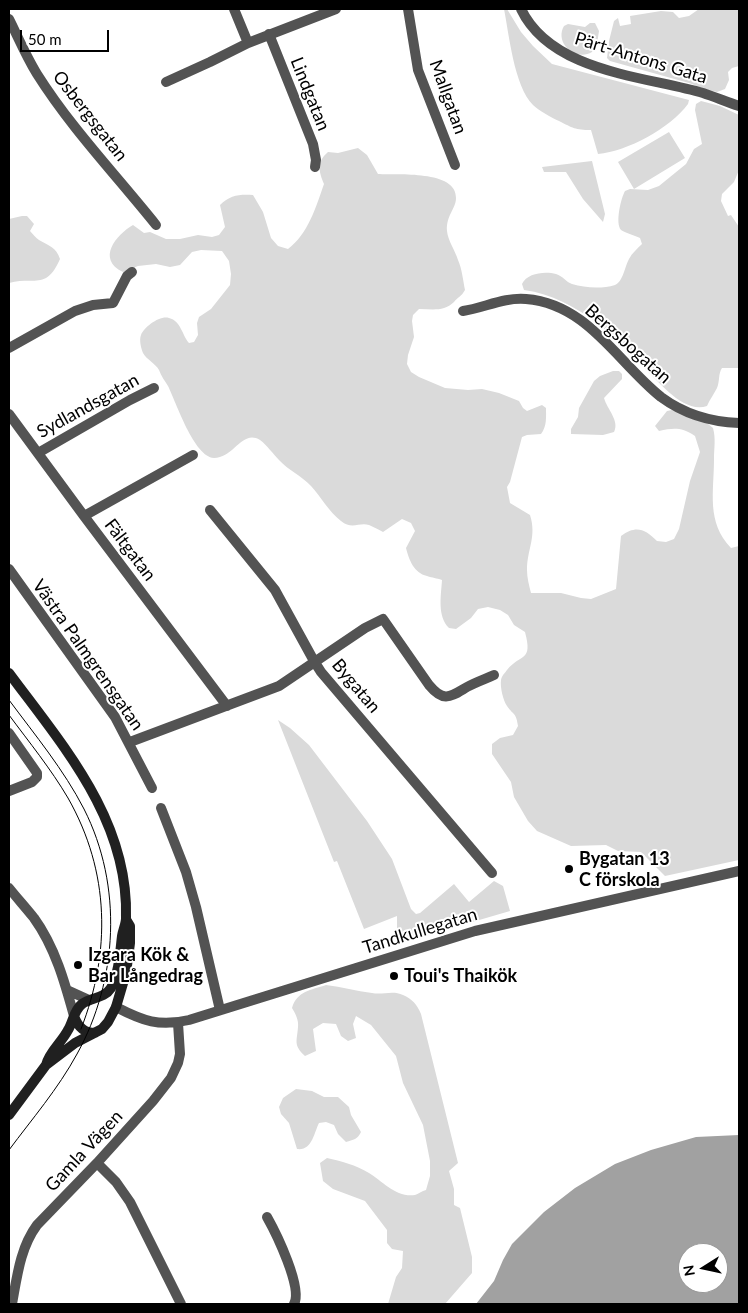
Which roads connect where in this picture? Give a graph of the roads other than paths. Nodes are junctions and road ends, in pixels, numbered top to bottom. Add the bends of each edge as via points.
1 (234, 9) edge
2 (336, 9) edge
3 (408, 9) edge
4 (521, 9) edge
5 (9, 19) edge
6 (269, 34) junction
7 (248, 42) junction
8 (166, 82) dead end
9 (739, 106) edge
10 (455, 165) dead end
11 (315, 167) dead end
12 (156, 225) dead end
13 (132, 272) dead end
14 (463, 311) dead end
15 (9, 348) edge
16 (154, 388) dead end
17 (9, 414) edge
18 (739, 423) edge
19 (38, 453) junction
20 (193, 455) dead end
21 (210, 510) dead end
22 (84, 516) junction
23 (9, 569) edge
24 (314, 661) junction
25 (9, 674) edge
26 (494, 675) dead end
27 (227, 706) junction
28 (9, 733) edge
29 (130, 742) junction
30 (152, 788) dead end
31 (9, 791) edge
32 (161, 808) dead end
33 (739, 871) edge
34 (492, 873) dead end
35 (9, 888) edge
36 (127, 920) junction
37 (67, 990) junction
38 (100, 997) junction
39 (89, 1000) junction
40 (116, 1007) junction
41 (220, 1010) junction
42 (74, 1016) junction
43 (178, 1022) junction
44 (96, 1033) junction
45 (46, 1065) junction
46 (9, 1115) edge
47 (97, 1163) junction
48 (267, 1217) dead end
49 (12, 1304) edge
50 (181, 1304) edge
51 (294, 1304) edge

1 - 7 street
2 - 6 street
3 - 10 street, Mallgatan via 418,70
4 - 9 street, Pärt-Antons Gata via 541,36 568,55
5 - 12 street, Osbergsgatan via 41,80
6 - 7 street
6 - 11 street, Lindgatan via 313,144
7 - 8 street
13 - 15 street via 113,303 75,311
14 - 18 street, Bergsbogatan via 520,299 560,308 580,319 602,338 670,403 710,420
16 - 19 street, Sydlandsgatan
17 - 19 street, Fältgatan
19 - 22 street, Fältgatan
20 - 22 street
21 - 24 street, Bygatan via 272,586
22 - 27 street, Fältgatan
23 - 29 street, Västra Palmgrensgatan
24 - 26 street via 383,619 436,693 452,696
24 - 27 street via 279,686
24 - 34 street, Bygatan
25 - 36 street via 78,767 99,802 118,854
27 - 29 street
28 - 31 street via 37,777
29 - 30 street, Västra Palmgrensgatan
32 - 41 street via 186,872
33 - 41 street, Tandkullegatan via 475,931
35 - 37 street via 42,932
36 - 38 street via 116,974 110,988
36 - 40 street via 130,943 126,973
37 - 39 street
37 - 42 street
38 - 39 street
38 - 40 street
39 - 42 street via 79,1006
40 - 43 street, Tandkullegatan via 136,1018
40 - 44 street via 108,1022
41 - 43 street, Tandkullegatan
42 - 44 street via 84,1031
42 - 45 street
43 - 47 street, Gamla Vägen via 180,1054 171,1078
44 - 45 street via 75,1043
45 - 46 street
47 - 49 street, Gamla Vägen via 30,1234
47 - 50 street via 130,1202
48 - 51 street via 294,1281 297,1296

